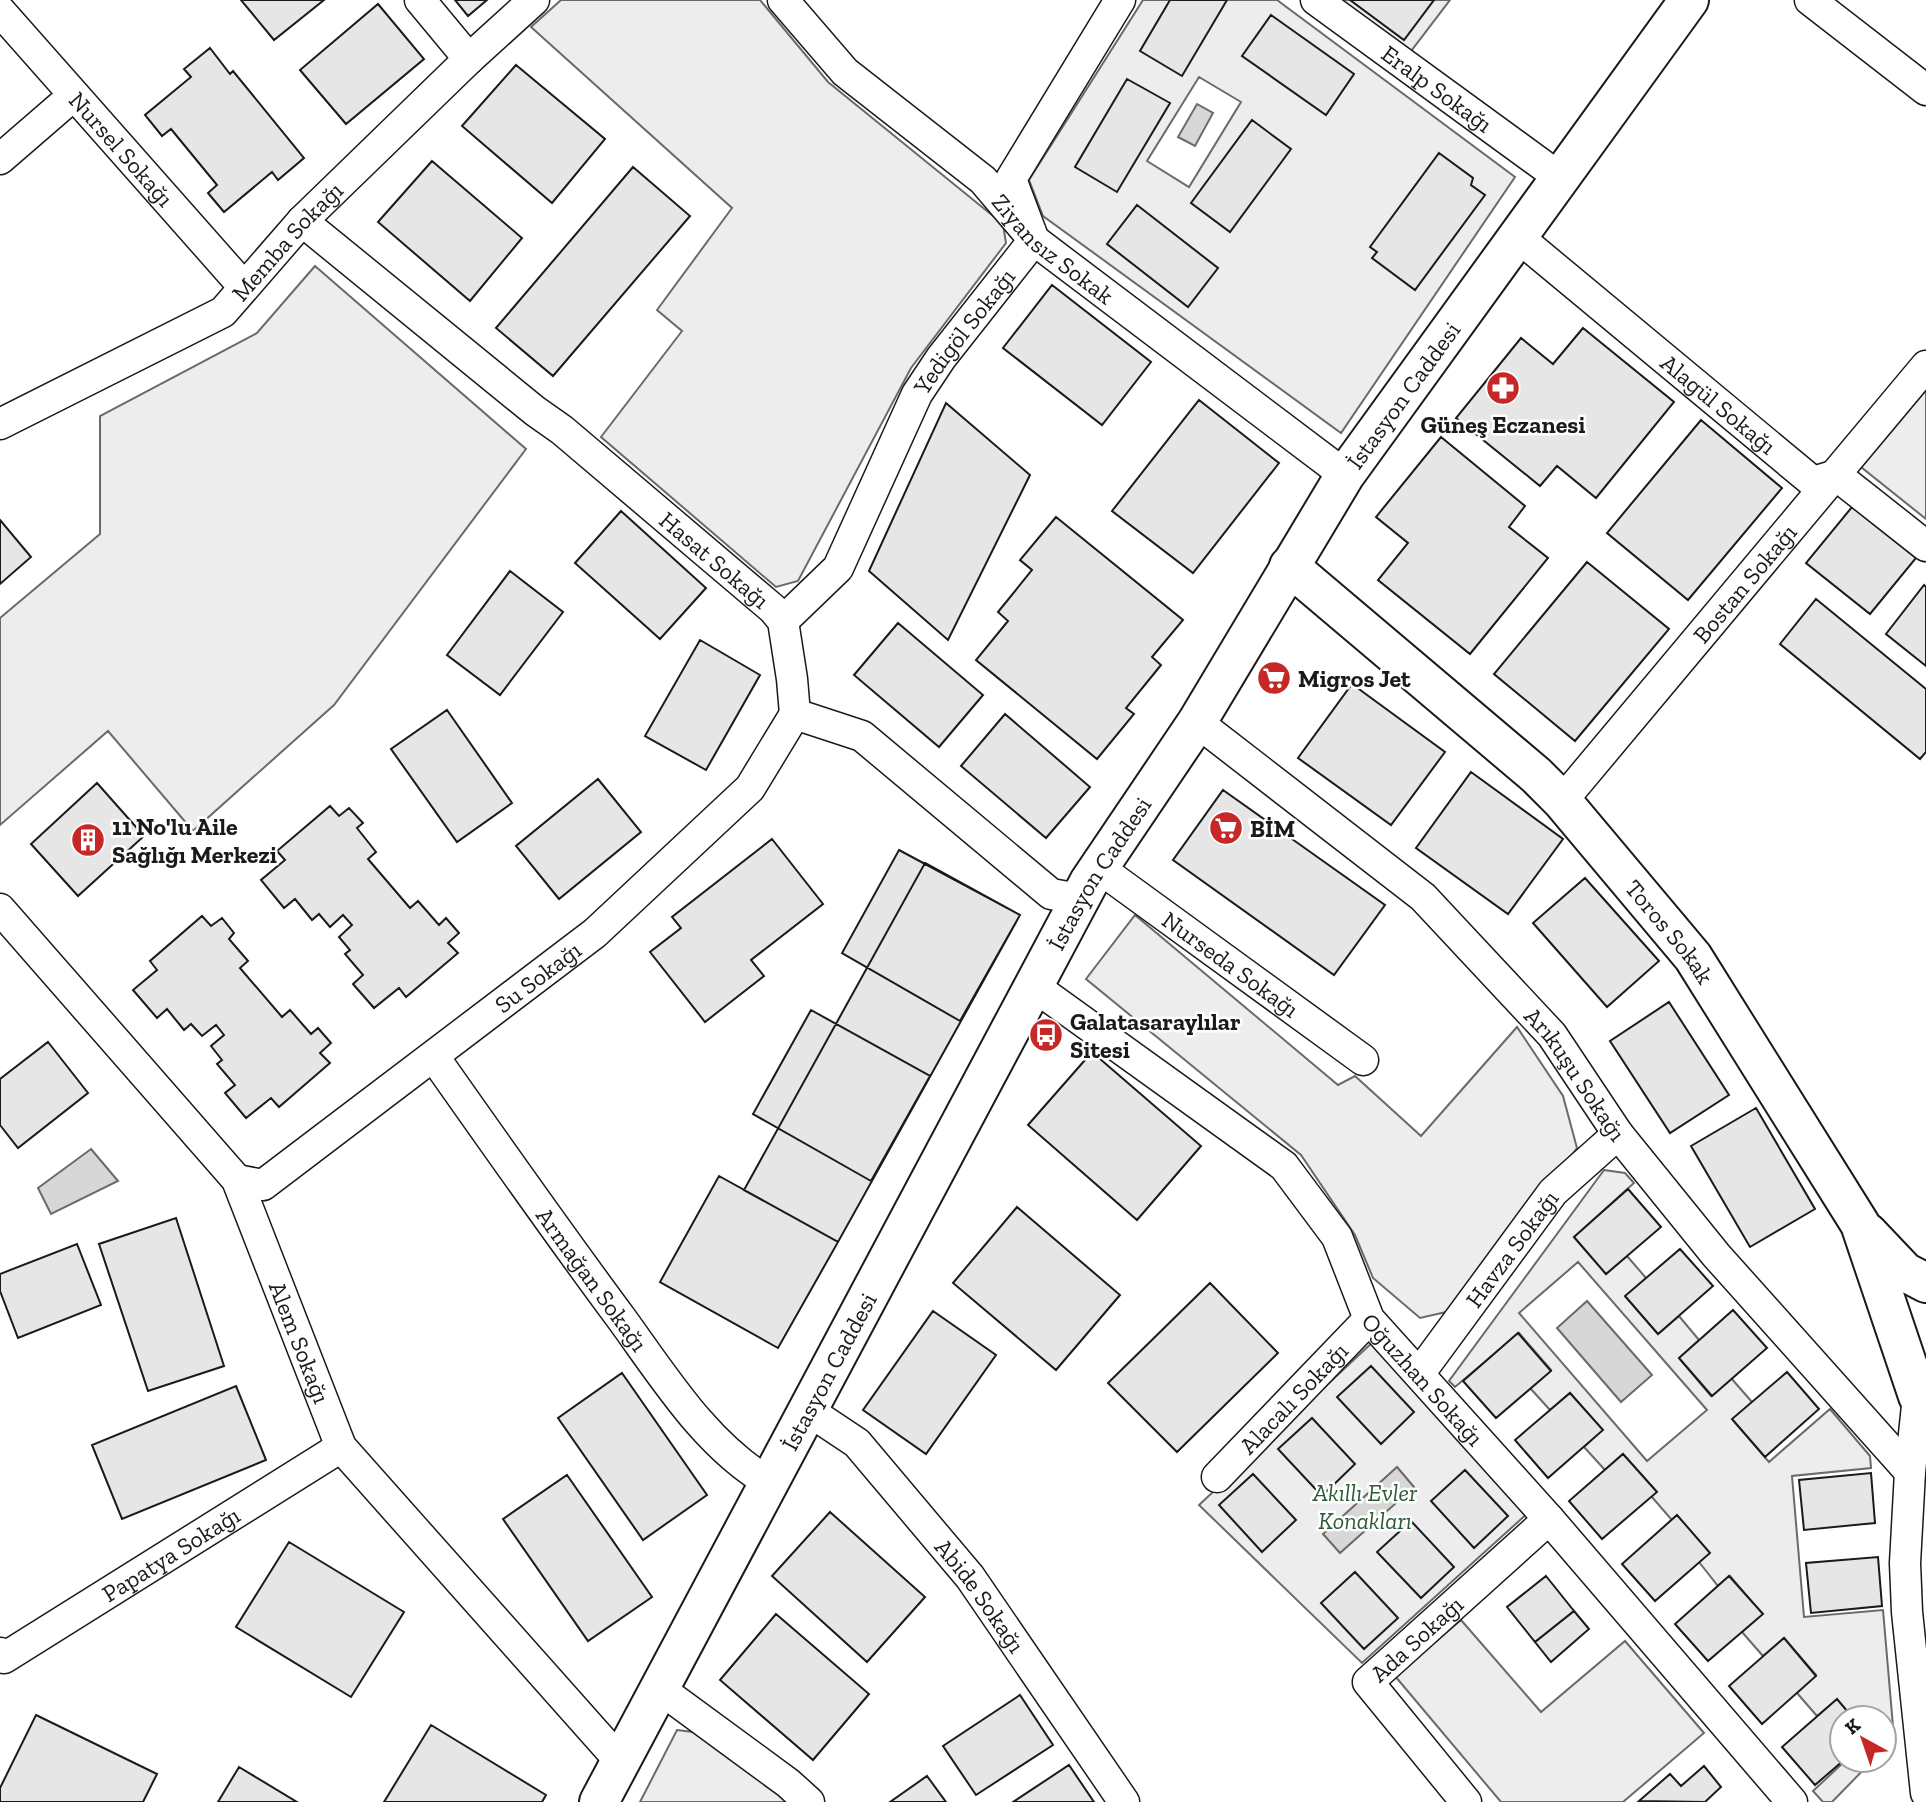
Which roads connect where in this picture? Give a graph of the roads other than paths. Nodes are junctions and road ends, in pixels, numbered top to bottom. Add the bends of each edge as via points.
1 (420, 0) edge
2 (534, 0) edge
3 (783, 0) edge
4 (1120, 0) edge
5 (1316, 0) edge
6 (1689, 0) edge
7 (1810, 0) edge
8 (0, 11) edge
9 (469, 59) junction
10 (1926, 90) edge
11 (75, 95) junction
12 (0, 159) edge
13 (1559, 177) junction
14 (302, 220) junction
15 (1518, 237) junction
16 (1034, 240) junction
17 (244, 287) junction
18 (1926, 366) edge
19 (0, 424) edge
20 (1345, 475) junction
21 (1836, 475) junction
22 (1926, 546) edge
23 (1289, 566) junction
24 (783, 621) junction
25 (795, 714) junction
26 (1197, 722) junction
27 (1562, 801) junction
28 (1089, 883) junction
29 (0, 909) edge
30 (1035, 987) junction
31 (434, 1057) junction
32 (1363, 1060) dead end
33 (1618, 1134) junction
34 (237, 1180) junction
35 (1860, 1224) junction
36 (1926, 1283) edge
37 (1369, 1319) junction
38 (1419, 1374) junction
39 (1922, 1380) edge
40 (809, 1411) junction
41 (341, 1447) junction
42 (1910, 1472) junction
43 (1217, 1477) dead end
44 (770, 1483) junction
45 (1906, 1515) junction
46 (1549, 1519) junction
47 (1926, 1555) edge
48 (1926, 1582) edge
49 (1926, 1639) edge
50 (0, 1653) edge
51 (660, 1689) junction
52 (621, 1762) junction
53 (1926, 1793) edge
54 (599, 1802) edge
55 (809, 1802) edge
56 (1124, 1802) edge
57 (1466, 1802) edge
58 (1793, 1802) edge

1 - 9 street
2 - 9 street, Memba Sokağı
3 - 16 street, Ziyansız Sokak via 845,72 983,180
4 - 16 street via 1011,179
5 - 13 street, Eralp Sokağı
6 - 13 street, İstasyon Caddesi
7 - 10 street
8 - 11 street, Nursel Sokağı
9 - 14 street, Memba Sokağı
11 - 12 street
11 - 17 street, Nursel Sokağı
13 - 15 street, İstasyon Caddesi
14 - 17 street, Memba Sokağı
14 - 24 street, Hasat Sokağı via 562,430
15 - 20 street, İstasyon Caddesi
15 - 21 street, Alagül Sokağı via 1813,482
16 - 20 street, Ziyansız Sokak
16 - 24 street, Yedigöl Sokağı via 917,394 838,568
17 - 19 street, Memba Sokağı via 223,312
18 - 21 street, Bostan Sokağı
20 - 23 street, İstasyon Caddesi
21 - 22 street
21 - 27 street, Bostan Sokağı
23 - 26 street, İstasyon Caddesi
23 - 27 street, Toros Sokak
24 - 25 street, Hasat Sokağı
25 - 28 street via 862,736 1051,894
25 - 31 street, Su Sokağı via 750,788 595,933
26 - 28 street, İstasyon Caddesi
26 - 33 street, Arıkuşu Sokağı via 1423,897 1552,1035
27 - 35 street, Toros Sokak via 1693,957
28 - 30 street, İstasyon Caddesi
28 - 32 street, Nurseda Sokağı
29 - 34 street, Alem Sokağı
30 - 37 street, Oğuzhan Sokağı via 1284,1166 1337,1237
30 - 40 street, İstasyon Caddesi
31 - 34 street, Su Sokağı via 263,1185
31 - 44 street, Armağan Sokağı via 693,1416 744,1468
33 - 38 street, Havza Sokağı via 1553,1192
33 - 42 street, Arıkuşu Sokağı via 1716,1255
34 - 41 street, Alem Sokağı
35 - 36 street via 1905,1272
35 - 39 street, Toros Sokak
37 - 38 street, Oğuzhan Sokağı
37 - 43 street, Alacalı Sokağı
38 - 46 street, Oğuzhan Sokağı
39 - 42 street
40 - 44 street, İstasyon Caddesi
40 - 56 street, Abide Sokağı via 857,1443 970,1577
41 - 50 street, Papatya Sokağı via 4,1658
41 - 52 street, Alem Sokağı
42 - 45 street
44 - 51 street, İstasyon Caddesi
45 - 47 street
45 - 48 street
45 - 49 street
45 - 53 street via 1907,1612
46 - 57 street, Ada Sokağı via 1368,1682
46 - 58 street, Oğuzhan Sokağı
51 - 52 street, İstasyon Caddesi
51 - 55 street
52 - 54 street, İstasyon Caddesi

